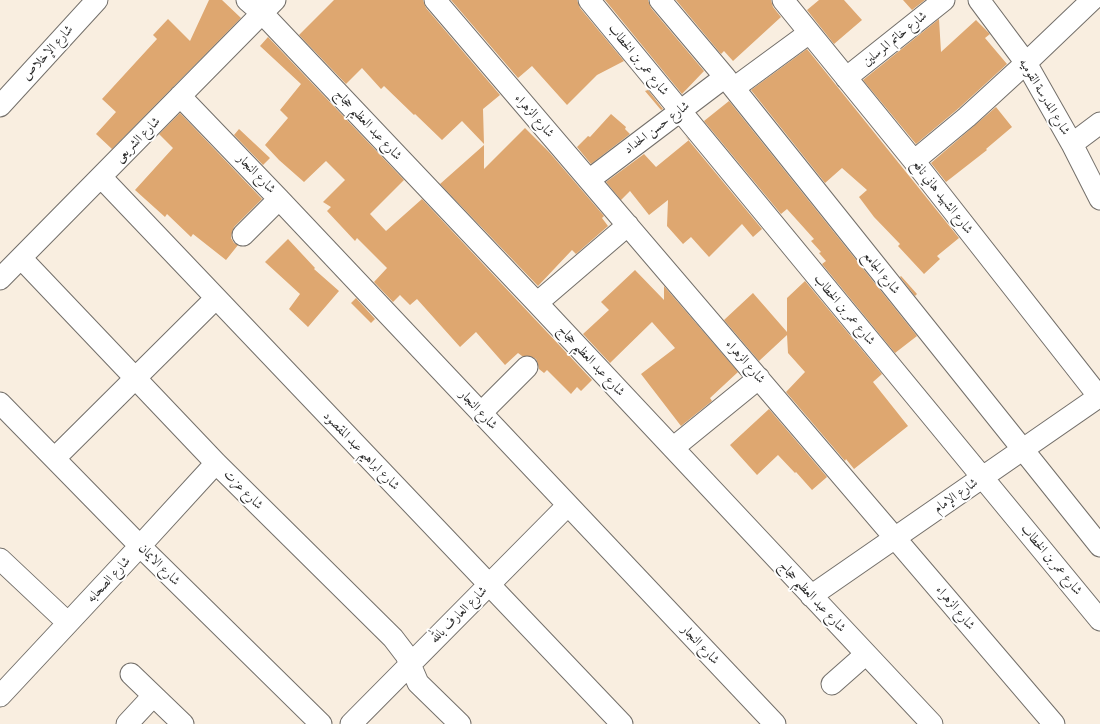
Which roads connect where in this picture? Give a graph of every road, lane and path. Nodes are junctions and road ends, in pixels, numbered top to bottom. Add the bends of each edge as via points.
1 (97, 0) edge
2 (435, 0) edge
3 (589, 0) edge
4 (660, 0) edge
5 (944, 0) edge
6 (979, 0) edge
7 (1092, 0) edge
8 (786, 1) edge
9 (261, 4) edge
10 (809, 33) junction
11 (1026, 63) junction
12 (846, 78) junction
13 (729, 83) junction
14 (180, 96) junction
15 (0, 106) edge
16 (680, 111) junction
17 (1100, 123) edge
18 (1072, 144) junction
19 (914, 161) junction
20 (101, 177) junction
21 (589, 180) junction
22 (279, 199) junction
23 (1100, 199) edge
24 (628, 225) junction
25 (243, 235) dead end
26 (21, 258) junction
27 (0, 279) edge
28 (216, 298) junction
29 (537, 303) junction
30 (527, 367) dead end
31 (136, 378) junction
32 (759, 378) junction
33 (1100, 397) edge
34 (0, 403) edge
35 (481, 413) junction
36 (673, 448) junction
37 (1022, 450) junction
38 (55, 458) junction
39 (216, 463) junction
40 (983, 478) junction
41 (568, 505) junction
42 (896, 538) junction
43 (140, 546) junction
44 (1100, 546) edge
45 (0, 559) edge
46 (489, 585) junction
47 (811, 596) junction
48 (1100, 620) edge
49 (68, 623) junction
50 (866, 654) junction
51 (410, 664) junction
52 (131, 674) dead end
53 (832, 684) dead end
54 (0, 696) edge
55 (153, 696) junction
56 (128, 724) edge
57 (183, 724) edge
58 (321, 724) edge
59 (351, 724) edge
60 (460, 724) edge
61 (622, 724) edge
62 (775, 724) edge
63 (932, 724) edge
64 (1054, 724) edge

1 - 15 street, شارع الإخلاص
2 - 21 street, شارع الزهراء
3 - 16 street, شارع عمر بن الخطاب
4 - 13 street, شارع الجامع
5 - 12 street, شارع خاتم المرسلين
6 - 11 street, شارع المدرسة القوميه
7 - 11 street
8 - 10 street, شارع الشهيد هاني نافع
9 - 14 street, شارع الشريعى
9 - 29 street, شارع عبد العظيم حجاج
10 - 12 street, شارع الشهيد هاني نافع
10 - 13 street, شارع حسن الحداد
11 - 18 street, شارع المدرسة القوميه
11 - 19 street
12 - 19 street, شارع الشهيد هاني نافع
13 - 16 street, شارع حسن الحداد
13 - 37 street, شارع الجامع
14 - 20 street, شارع الشريعى
14 - 22 street, شارع النجار
16 - 21 street, شارع حسن الحداد
16 - 40 street, شارع عمر بن الخطاب
17 - 18 street
18 - 23 street, شارع المدرسة القوميه
19 - 33 street, شارع الشهيد هاني نافع
20 - 26 street, شارع الشريعى
20 - 28 street, شارع ابراهيم عبد المقصود
21 - 24 street, شارع الزهراء
22 - 25 street
22 - 35 street, شارع النجار
24 - 29 street
24 - 32 street, شارع الزهراء
26 - 27 street, شارع الشريعى
26 - 31 street, شارع عزت
28 - 31 street
28 - 46 street, شارع ابراهيم عبد المقصود
29 - 36 street, شارع عبد العظيم حجاج
30 - 35 street
31 - 38 street
31 - 39 street, شارع عزت
32 - 36 street
32 - 42 street, شارع الزهراء
33 - 37 street, شارع الإمام
34 - 38 street, شارع الايمان
35 - 41 street, شارع النجار
36 - 47 street, شارع عبد العظيم حجاج
37 - 40 street, شارع الإمام
37 - 44 street, شارع الجامع
38 - 43 street, شارع الايمان
39 - 43 street, شارع الصحابه
39 - 51 street, شارع عزت via 393,638 406,654
40 - 42 street, شارع الإمام
40 - 48 street, شارع عمر بن الخطاب
41 - 46 street, شارع العارف بالله
41 - 62 street, شارع النجار
42 - 47 street, شارع الإمام
42 - 64 street, شارع الزهراء
43 - 49 street, شارع الصحابه
43 - 58 street, شارع الايمان
45 - 49 street
46 - 51 street, شارع العارف بالله
46 - 61 street, شارع ابراهيم عبد المقصود
47 - 50 street, شارع عبد العظيم حجاج
49 - 54 street, شارع الصحابه
50 - 53 street
50 - 63 street, شارع عبد العظيم حجاج
51 - 59 street, شارع العارف بالله
51 - 60 street, شارع عزت via 418,683
52 - 55 street
55 - 56 street
55 - 57 street

